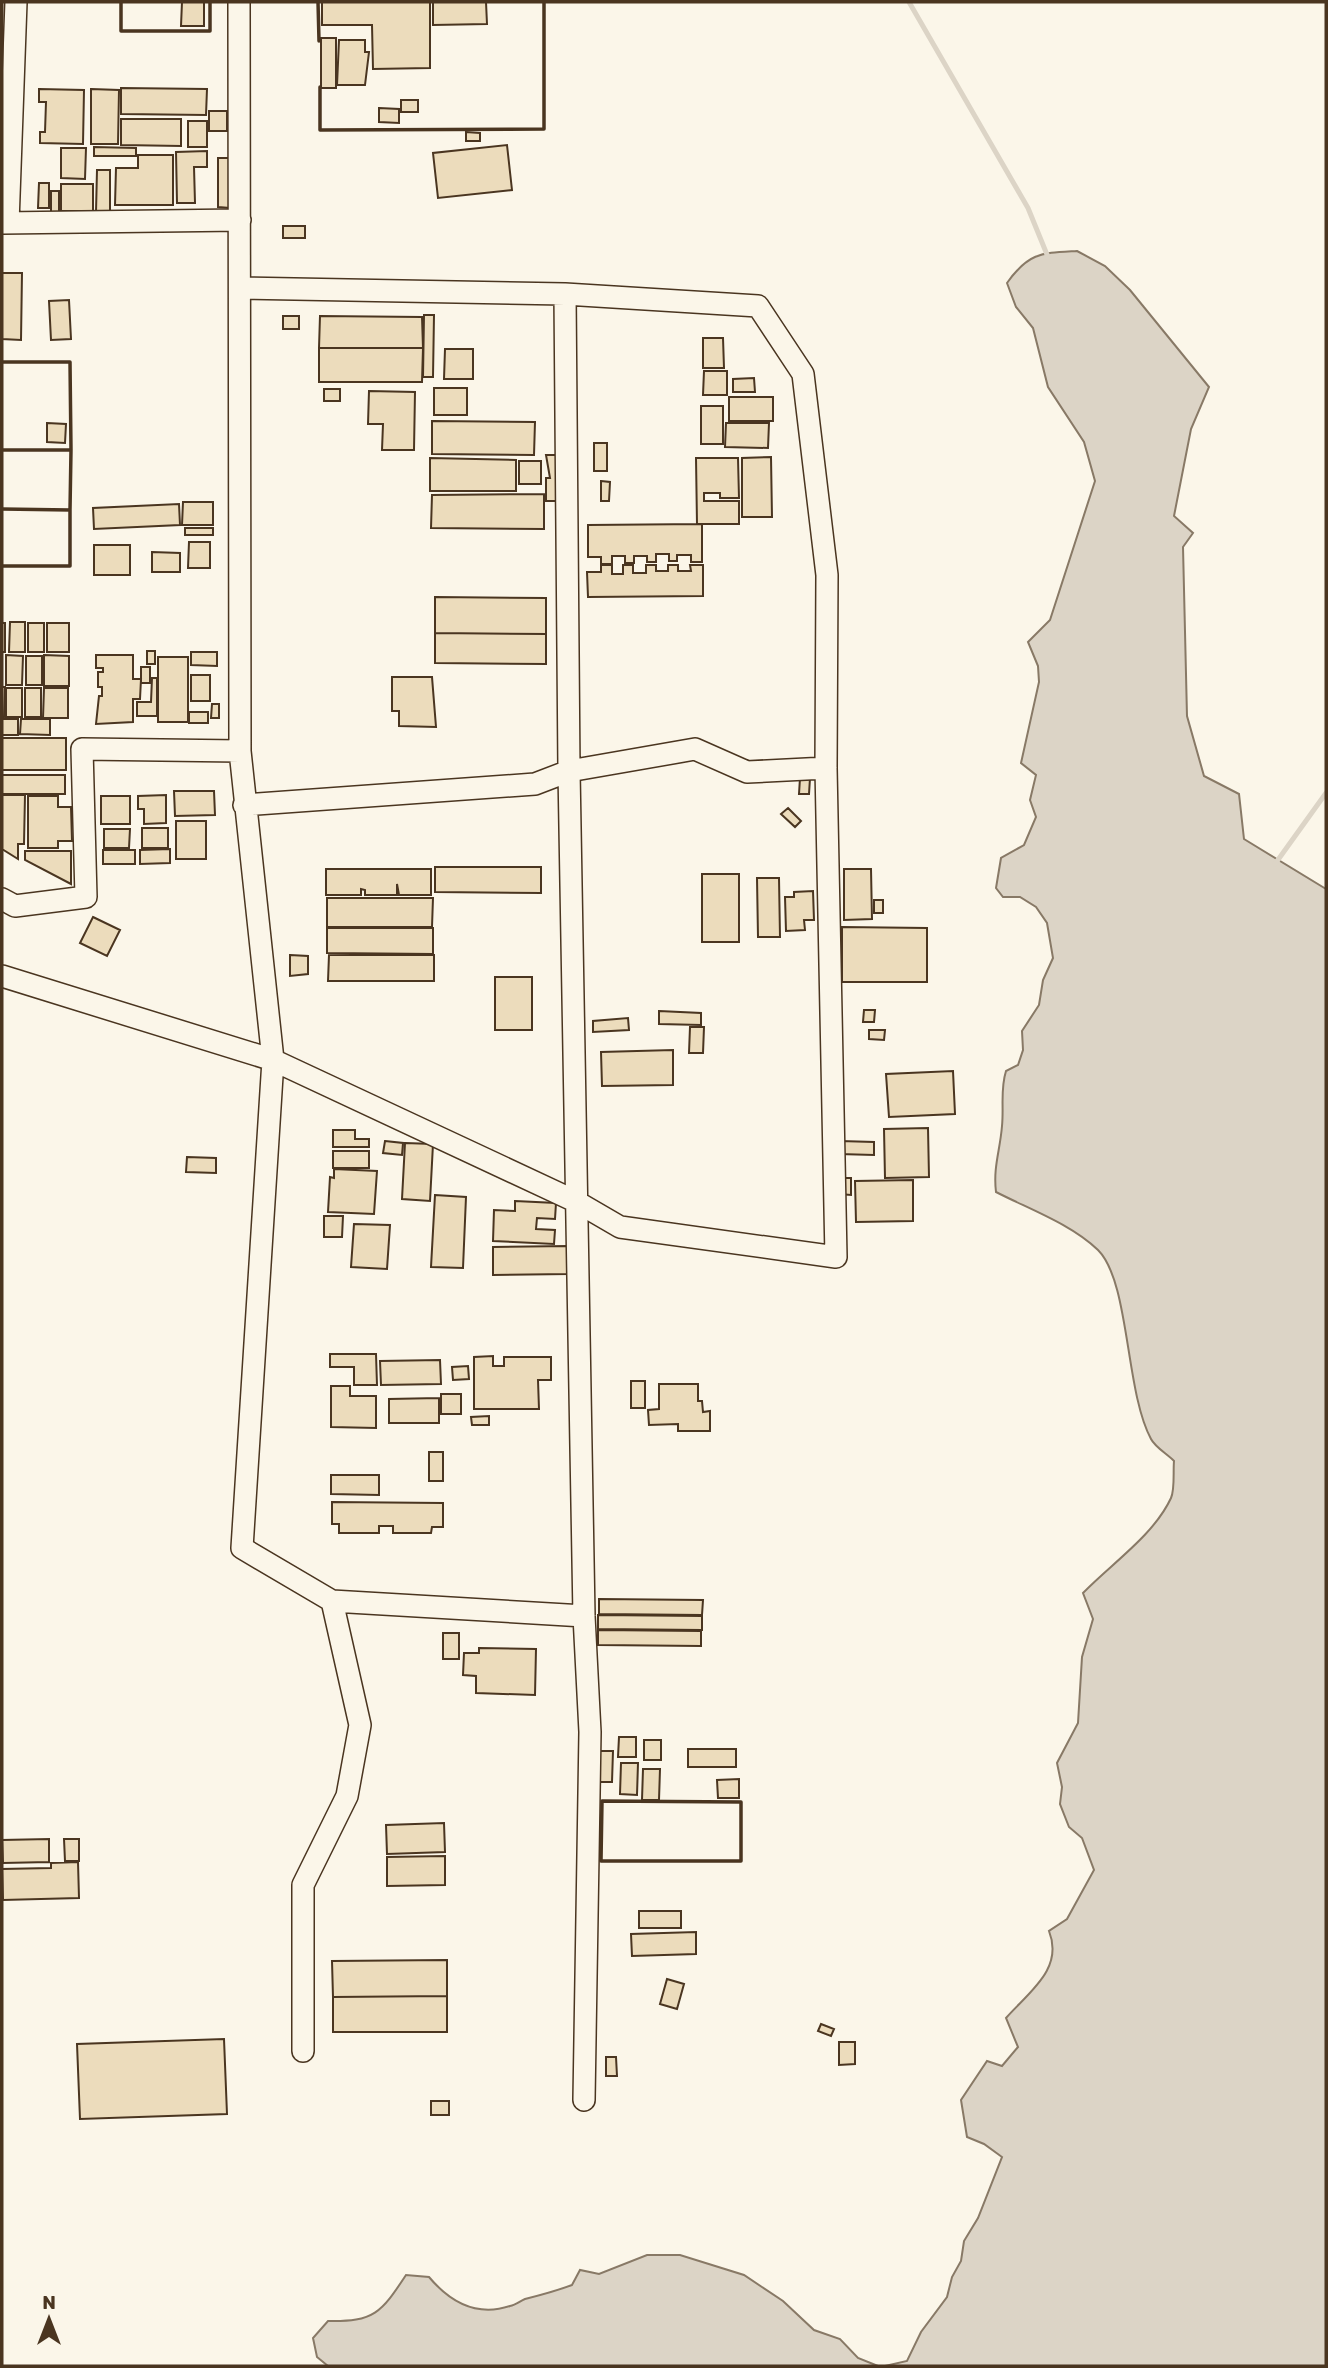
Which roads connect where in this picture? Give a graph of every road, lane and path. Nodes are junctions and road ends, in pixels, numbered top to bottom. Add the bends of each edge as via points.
1 (16, 2) edge
2 (239, 2) edge
3 (240, 220) junction
4 (5, 223) edge
5 (242, 288) junction
6 (565, 294) junction
7 (240, 751) junction
8 (826, 768) junction
9 (569, 771) junction
10 (244, 805) junction
11 (2, 899) edge
12 (2, 976) edge
13 (273, 1060) junction
14 (577, 1202) junction
15 (332, 1601) junction
16 (584, 1616) junction
17 (303, 2051) dead end
18 (584, 2100) dead end

1 - 4 street
2 - 3 street
3 - 4 street
3 - 5 street
5 - 6 street
5 - 7 street via 237,402
6 - 8 street via 758,306 803,374 827,575
6 - 9 street
7 - 10 street
7 - 11 street via 82,749 86,897 15,906
8 - 9 street via 747,772 695,749
8 - 14 street via 836,1258 620,1227
9 - 10 street via 535,783
9 - 14 street
10 - 13 street
12 - 13 street
13 - 14 street
13 - 15 street via 242,1548
14 - 16 street
15 - 16 street
15 - 17 street via 360,1725 347,1796 303,1885
16 - 18 street via 590,1732

